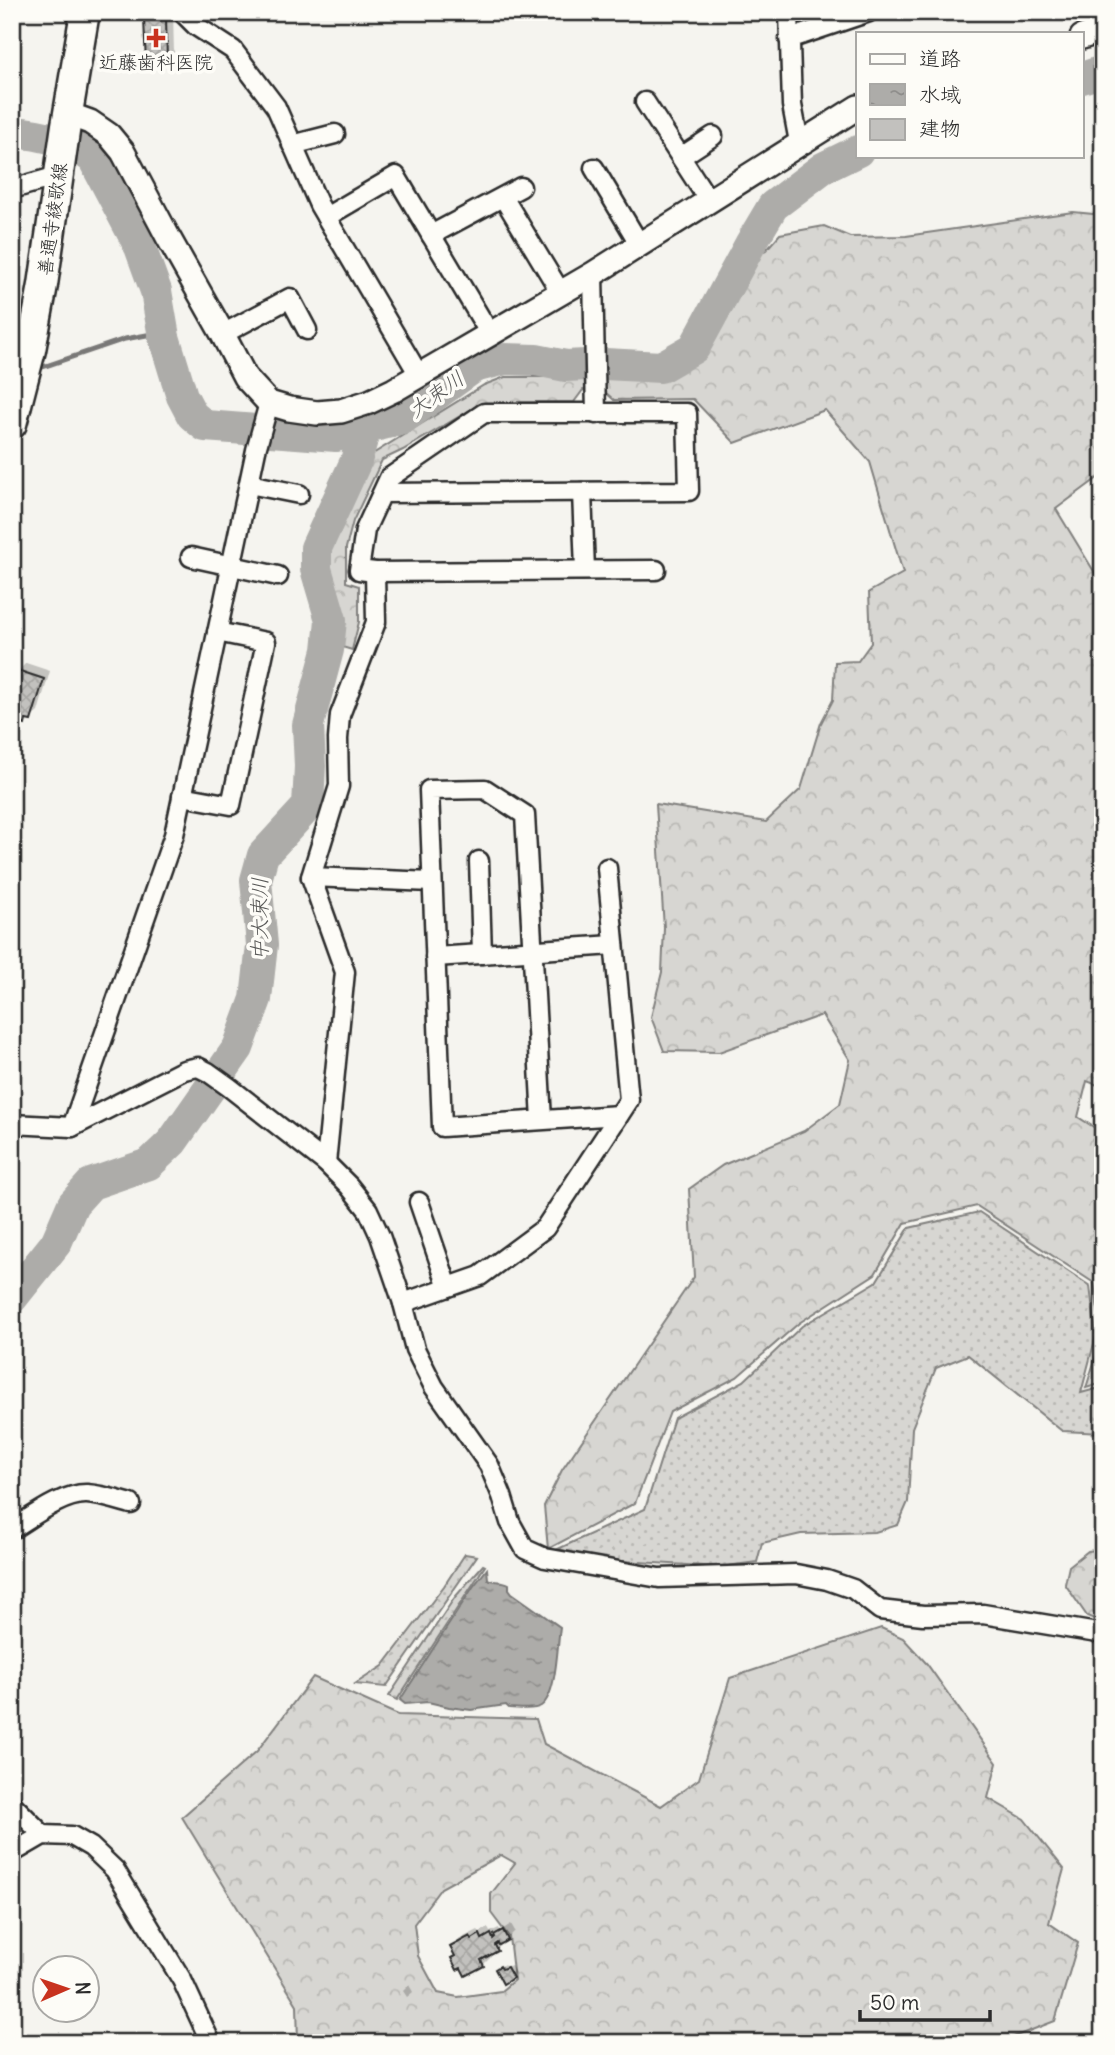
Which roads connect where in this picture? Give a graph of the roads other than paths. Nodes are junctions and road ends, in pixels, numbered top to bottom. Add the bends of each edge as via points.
1 (85, 12) edge
2 (182, 12) edge
3 (789, 12) edge
4 (869, 12) edge
5 (1103, 30) edge
6 (1084, 36) edge
7 (789, 39) junction
8 (645, 102) dead end
9 (856, 108) edge
10 (67, 119) junction
11 (335, 134) dead end
12 (713, 136) dead end
13 (799, 142) junction
14 (292, 145) junction
15 (681, 157) junction
16 (594, 168) dead end
17 (59, 170) junction
18 (521, 187) dead end
19 (12, 189) edge
20 (503, 197) junction
21 (709, 201) junction
22 (326, 216) junction
23 (431, 235) junction
24 (640, 245) junction
25 (593, 274) junction
26 (561, 293) junction
27 (307, 330) dead end
28 (223, 334) junction
29 (490, 334) junction
30 (419, 375) junction
31 (267, 409) junction
32 (596, 414) junction
33 (12, 424) edge
34 (249, 484) junction
35 (582, 492) junction
36 (382, 493) junction
37 (299, 494) dead end
38 (191, 557) dead end
39 (232, 566) junction
40 (585, 570) junction
41 (656, 570) dead end
42 (375, 572) junction
43 (278, 576) dead end
44 (217, 632) junction
45 (182, 796) junction
46 (479, 861) dead end
47 (607, 868) dead end
48 (312, 877) junction
49 (432, 882) junction
50 (614, 945) junction
51 (534, 951) junction
52 (482, 954) junction
53 (435, 957) junction
54 (619, 1115) junction
55 (542, 1120) junction
56 (12, 1124) edge
57 (72, 1127) junction
58 (326, 1163) junction
59 (419, 1202) dead end
60 (448, 1287) junction
61 (403, 1303) junction
62 (131, 1504) dead end
63 (12, 1529) edge
64 (1103, 1634) edge
65 (12, 1804) edge
66 (43, 1835) junction
67 (12, 1853) edge
68 (211, 2043) edge

1 - 10 main road, 善通寺綾歌線
2 - 14 street via 233,50 276,107
3 - 7 street
4 - 7 street
5 - 6 street
7 - 13 street
8 - 15 street
9 - 13 street
10 - 17 main road, 善通寺綾歌線
10 - 28 street via 90,122 124,152
11 - 14 street
12 - 15 street
13 - 21 street
14 - 22 street
15 - 21 street
16 - 24 street
17 - 19 street
17 - 33 main road, 善通寺綾歌線 via 31,350
18 - 20 street
20 - 23 street
20 - 26 street
21 - 24 street
22 - 23 street via 396,176
22 - 30 street
23 - 29 street
24 - 25 street
25 - 26 street
25 - 32 street
26 - 29 street
27 - 28 street via 290,298
28 - 31 street
29 - 30 street
30 - 31 street via 369,402 341,411
31 - 34 street
32 - 35 street via 687,413 689,491
32 - 36 street via 484,414 389,478
34 - 37 street
34 - 39 street
35 - 36 street
35 - 40 street
36 - 42 street via 365,530 359,570
38 - 39 street
39 - 43 street
39 - 44 street
40 - 41 street
40 - 42 street
42 - 48 street via 376,622 340,715 340,786
44 - 45 street
44 - 45 street via 266,642 231,805
45 - 57 street via 174,835
46 - 52 street
47 - 50 street
48 - 49 street
48 - 58 street via 345,972
49 - 51 street via 429,790 485,789 525,815
49 - 53 street
50 - 51 street
50 - 54 street via 629,1100
51 - 52 street
51 - 55 street
52 - 53 street
53 - 55 street via 442,1127
54 - 55 street
54 - 60 street via 545,1228 480,1276
56 - 57 street
57 - 58 street via 198,1067
58 - 61 street via 368,1210
59 - 60 street
60 - 61 street
61 - 64 street via 423,1367 489,1465 525,1549 545,1558 659,1578 796,1574 853,1589 880,1610 984,1614
62 - 63 street via 84,1494 63,1499
65 - 66 street
66 - 67 street
66 - 68 street via 72,1836 115,1870 182,1980

